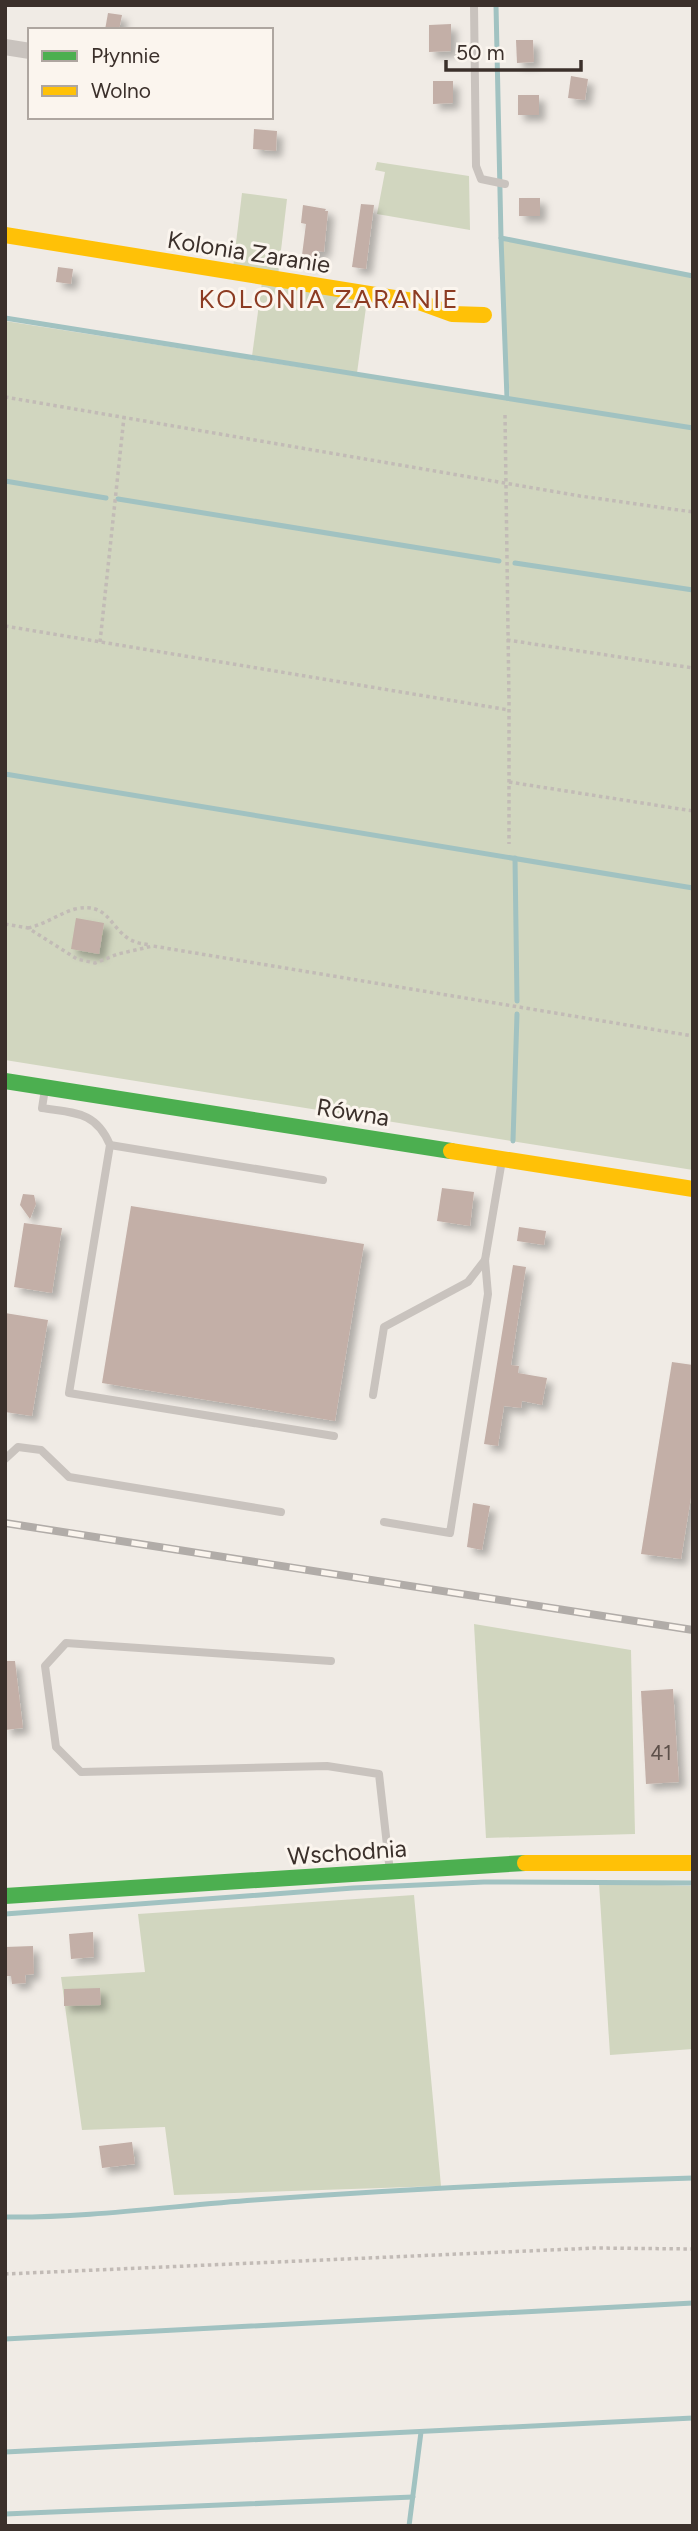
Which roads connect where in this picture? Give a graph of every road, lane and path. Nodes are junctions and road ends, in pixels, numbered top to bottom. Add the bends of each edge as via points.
1 (474, 5) edge
2 (5, 47) edge
3 (28, 51) edge
4 (505, 184) dead end
5 (5, 235) edge
6 (484, 315) dead end
7 (5, 397) edge
8 (505, 415) dead end
9 (124, 417) junction
10 (505, 483) junction
11 (693, 512) edge
12 (5, 626) edge
13 (507, 640) junction
14 (100, 642) junction
15 (693, 668) edge
16 (509, 710) junction
17 (509, 782) junction
18 (693, 811) edge
19 (509, 844) dead end
20 (5, 924) edge
21 (28, 928) junction
22 (153, 946) junction
23 (693, 1036) edge
24 (5, 1081) edge
25 (45, 1087) junction
26 (110, 1145) junction
27 (502, 1159) junction
28 (323, 1180) dead end
29 (693, 1189) edge
30 (485, 1260) junction
31 (373, 1395) dead end
32 (334, 1436) dead end
33 (5, 1459) edge
34 (281, 1512) dead end
35 (384, 1522) dead end
36 (331, 1661) dead end
37 (693, 1863) edge
38 (390, 1872) junction
39 (5, 1896) edge
40 (693, 2249) edge
41 (5, 2274) edge

1 - 4 lane via 476,166 481,179
2 - 3 street
5 - 6 street, Kolonia Zaranie via 419,302 452,314
7 - 9 path
8 - 10 path
9 - 10 path
9 - 14 path
10 - 11 path
10 - 13 path
12 - 14 path
13 - 15 path
13 - 16 path
14 - 16 path
16 - 17 path
17 - 18 path
17 - 19 path
20 - 21 path
21 - 22 path via 77,959 95,963
21 - 22 path via 74,909 87,909 107,914 132,942
22 - 23 path
24 - 25 street, Równa
25 - 26 lane via 42,1108 94,1120
25 - 27 street, Równa
26 - 28 lane
26 - 32 lane via 69,1393
27 - 29 street, Równa
27 - 30 lane
30 - 31 lane via 468,1282 384,1327
30 - 35 lane via 488,1294 450,1533
33 - 34 lane via 18,1447 41,1450 69,1477
36 - 38 lane via 66,1643 45,1666 56,1747 81,1772 327,1766 379,1774
37 - 38 street, Wschodnia via 515,1863
38 - 39 street, Wschodnia
40 - 41 path via 595,2248

